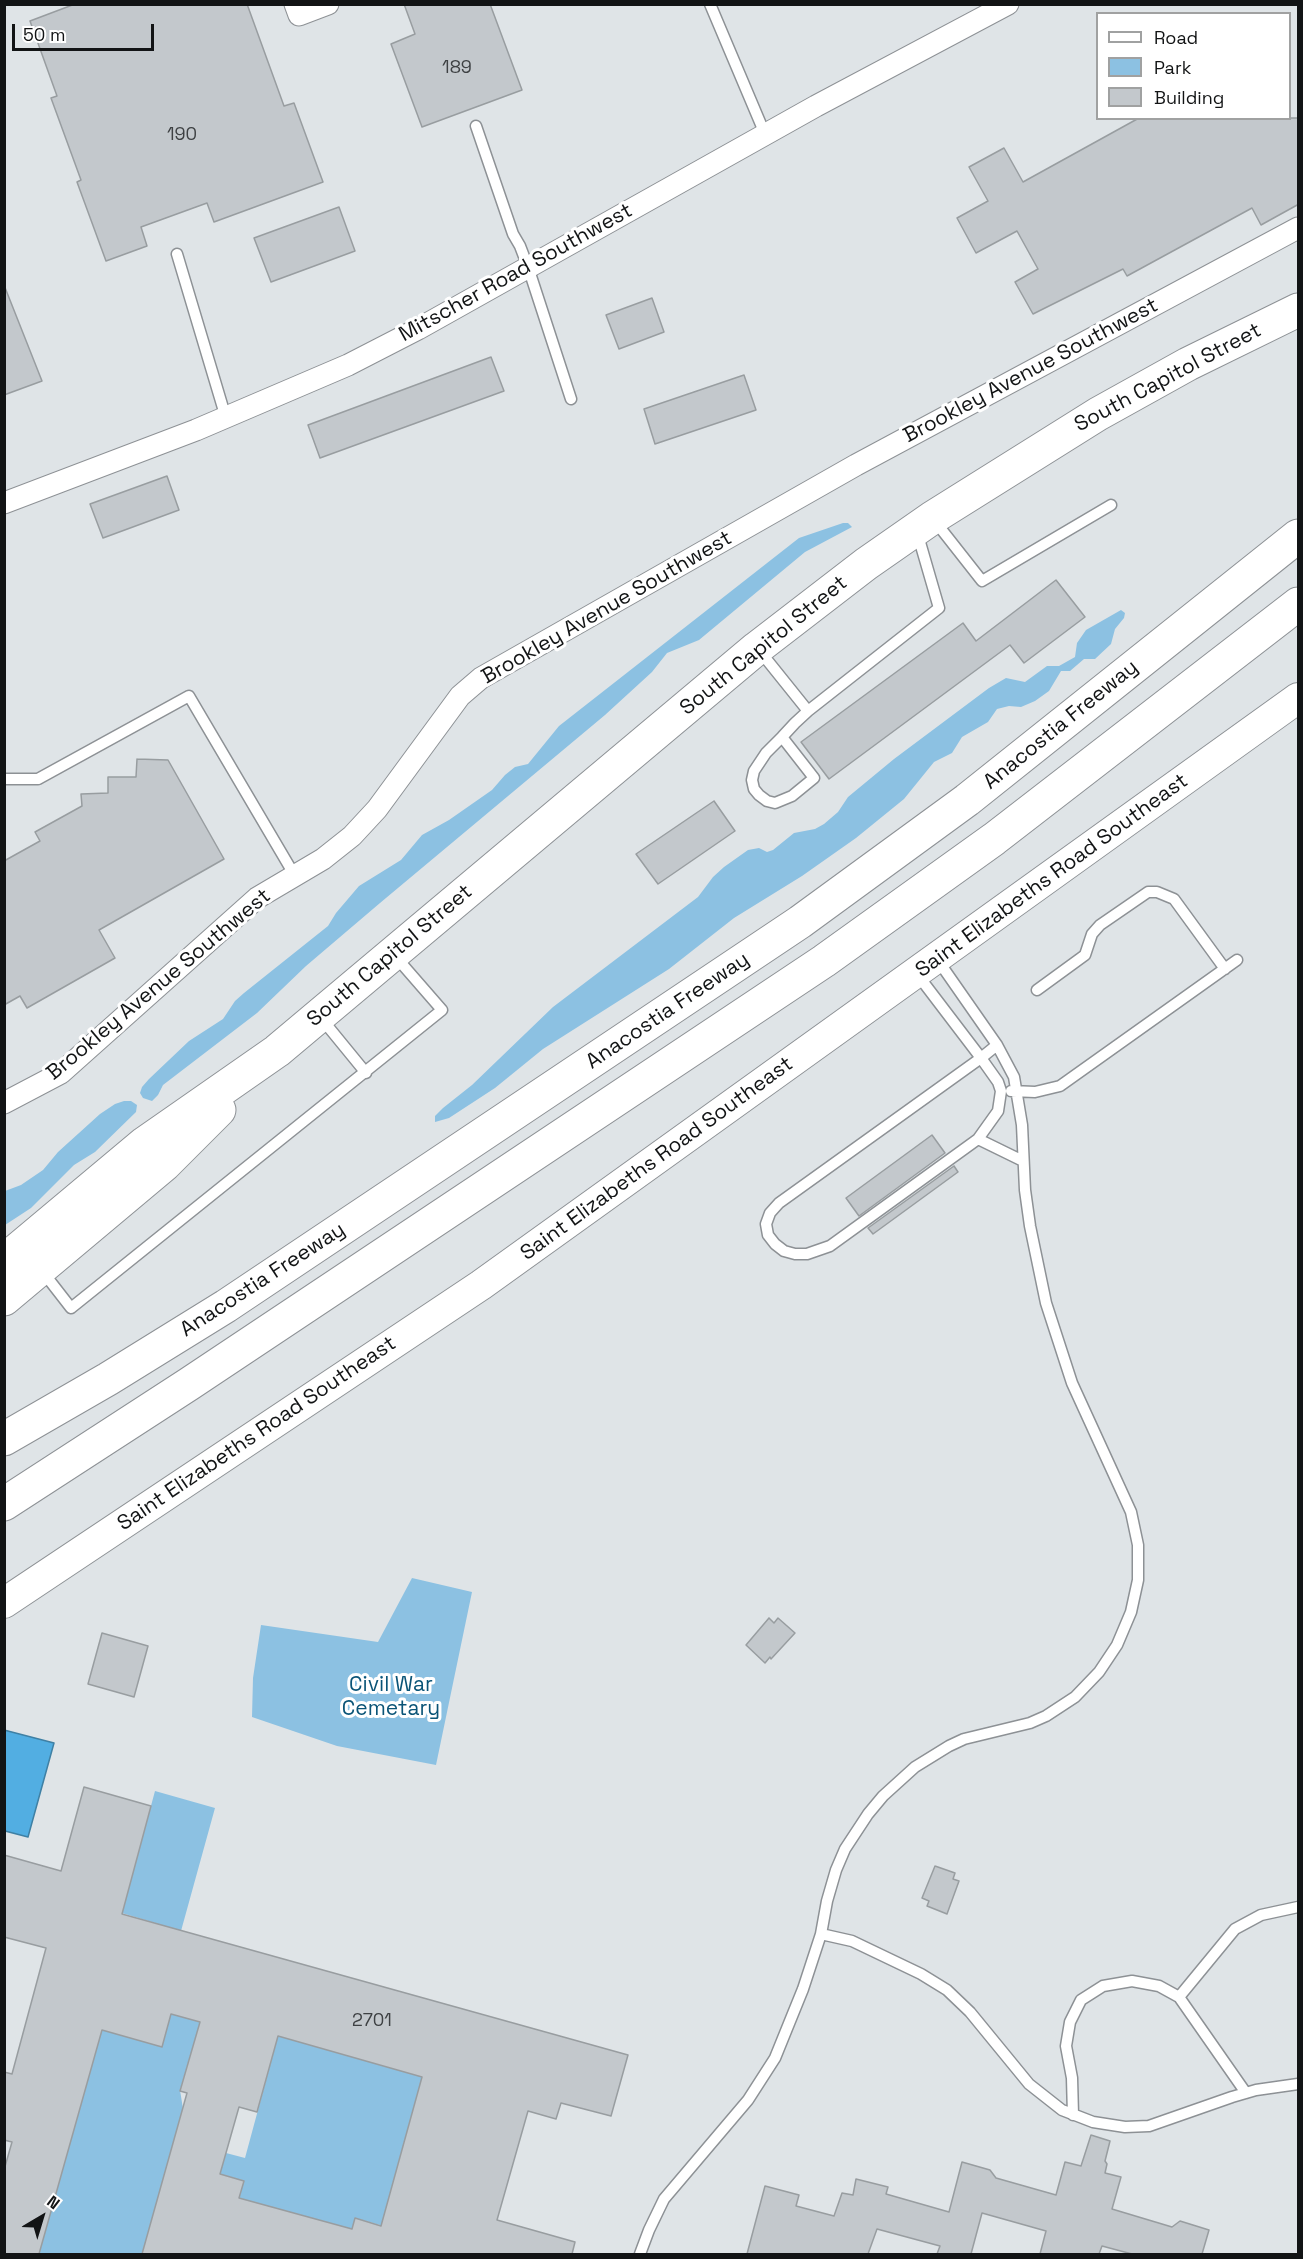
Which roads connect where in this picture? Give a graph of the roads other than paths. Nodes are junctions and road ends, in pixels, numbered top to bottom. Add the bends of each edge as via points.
1 (295, 4) edge
2 (328, 4) edge
3 (710, 4) edge
4 (1008, 4) edge
5 (476, 126) dead end
6 (765, 134) junction
7 (1299, 228) edge
8 (177, 254) dead end
9 (528, 267) junction
10 (1299, 310) edge
11 (571, 399) dead end
12 (226, 418) junction
13 (4, 503) edge
14 (1111, 505) dead end
15 (924, 523) junction
16 (1299, 536) edge
17 (1299, 603) edge
18 (757, 648) junction
19 (1299, 698) edge
20 (808, 711) junction
21 (782, 736) junction
22 (4, 779) edge
23 (295, 876) junction
24 (393, 954) junction
25 (1237, 960) dead end
26 (927, 966) junction
27 (1225, 969) junction
28 (1037, 990) dead end
29 (319, 1016) junction
30 (997, 1045) junction
31 (277, 1051) junction
32 (981, 1058) junction
33 (366, 1073) junction
34 (1001, 1091) junction
35 (1018, 1091) junction
36 (4, 1103) edge
37 (978, 1139) junction
38 (1023, 1161) junction
39 (4, 1261) edge
40 (40, 1269) junction
41 (4, 1299) edge
42 (4, 1439) edge
43 (4, 1504) edge
44 (4, 1603) edge
45 (1299, 1907) edge
46 (821, 1934) junction
47 (1179, 1997) junction
48 (1299, 2084) edge
49 (1246, 2093) junction
50 (1073, 2115) junction
51 (640, 2254) edge

1 - 2 street via 298,15
3 - 6 lane
4 - 6 street, Mitscher Road Southwest
5 - 9 lane
6 - 9 street, Mitscher Road Southwest
7 - 23 street, Brookley Avenue Southwest via 865,460 481,678 460,696 359,830 331,854
8 - 12 lane
9 - 11 lane
9 - 12 street, Mitscher Road Southwest via 357,361
10 - 15 main road, South Capitol Street via 1142,388
12 - 13 street, Mitscher Road Southwest
14 - 15 lane via 982,581
15 - 18 main road, South Capitol Street
15 - 20 lane via 939,608
16 - 42 main road, Anacostia Freeway via 967,800 800,922 226,1306
17 - 43 main road via 994,839 824,961
18 - 20 lane
18 - 24 main road, South Capitol Street
19 - 26 main road, Saint Elizabeths Road Southeast
20 - 21 lane
21 - 21 lane via 814,778 792,796 775,803 759,795 752,780 758,762
22 - 23 lane via 38,779 189,696
23 - 36 street, Brookley Avenue Southwest via 257,898 61,1073
24 - 29 main road, South Capitol Street
24 - 33 lane via 442,1010
25 - 27 lane
26 - 30 lane
26 - 32 lane
26 - 44 main road, Saint Elizabeths Road Southeast via 490,1278
27 - 28 lane via 1174,899 1148,892 1100,925 1092,934 1085,955
27 - 35 lane via 1060,1086
29 - 31 main road, South Capitol Street
29 - 33 lane
30 - 32 lane
30 - 35 lane via 1010,1066
31 - 39 main road via 145,1143
31 - 40 main road via 165,1164
32 - 34 lane
32 - 37 lane via 779,1203 766,1224 768,1235 784,1251 801,1254 830,1246
33 - 40 lane via 71,1308
34 - 35 lane
34 - 37 lane via 998,1111
35 - 38 lane
37 - 38 lane
38 - 46 lane via 1036,1262 1057,1344 1087,1420 1125,1494 1136,1528 1139,1562 1133,1604 1118,1645 1075,1697 1030,1723 949,1746 915,1767 883,1796 855,1832 840,1860
40 - 41 main road
45 - 47 lane via 1262,1915 1235,1929
46 - 50 lane via 852,1941 947,1990 1029,2084
46 - 51 lane via 775,2058 748,2100 664,2199
47 - 49 lane
47 - 50 lane via 1159,1986 1132,1981 1103,1986 1081,2000 1070,2022 1066,2046
48 - 49 lane
49 - 50 lane via 1149,2126 1112,2126

